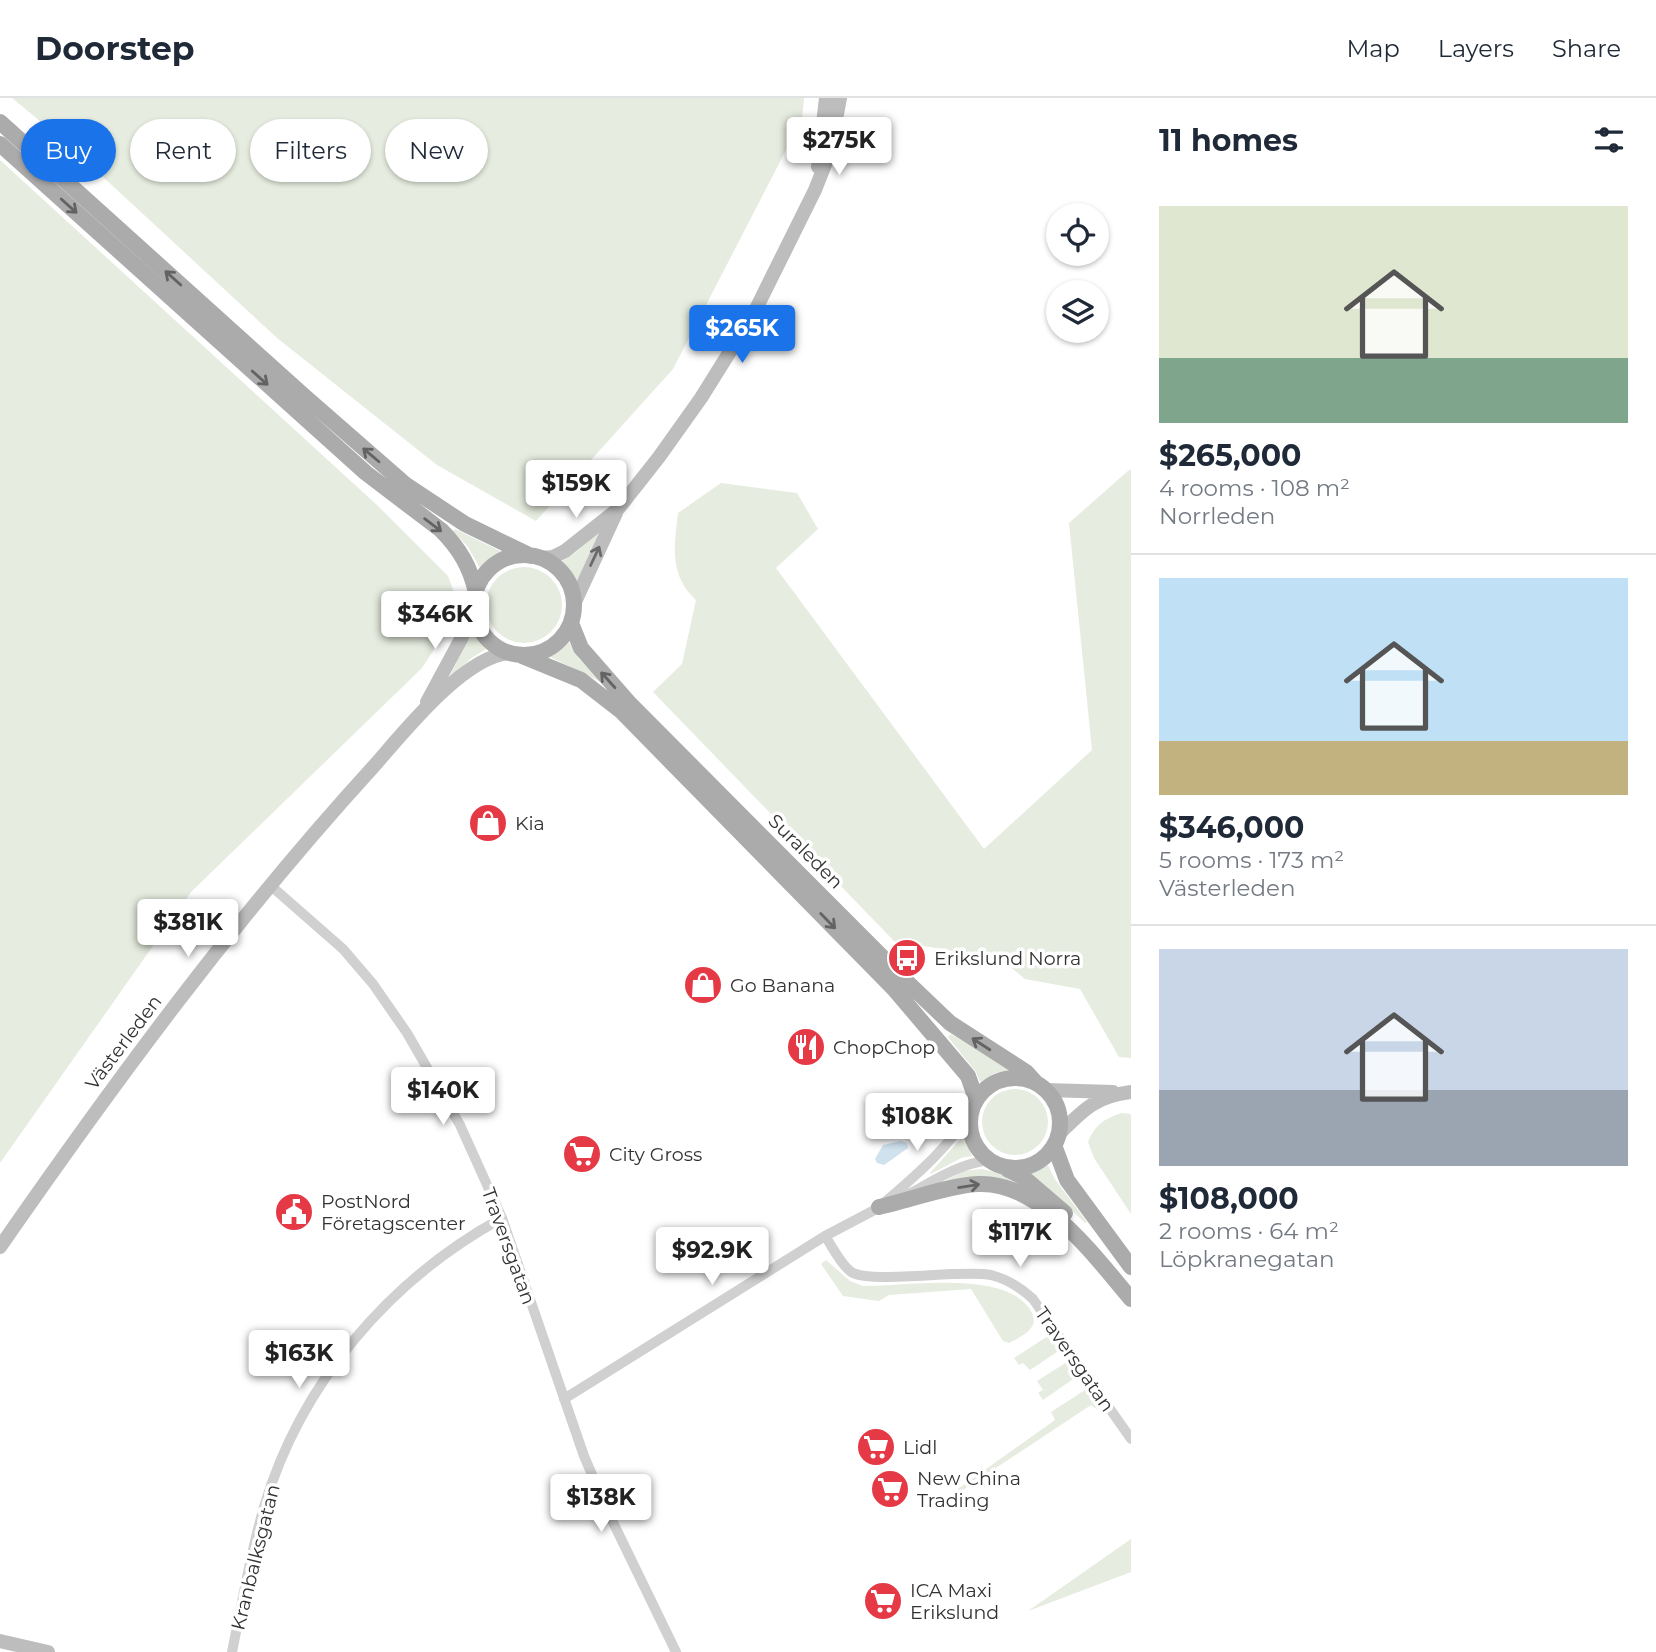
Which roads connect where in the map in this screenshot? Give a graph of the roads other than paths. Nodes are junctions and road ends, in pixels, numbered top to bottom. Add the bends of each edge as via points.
1 (826, 98) edge
2 (840, 98) edge
3 (0, 122) edge
4 (0, 144) edge
5 (815, 190) junction
6 (618, 509) junction
7 (536, 557) junction
8 (475, 598) junction
9 (574, 604) junction
10 (571, 623) junction
11 (515, 654) junction
12 (424, 709) junction
13 (270, 885) junction
14 (1041, 1087) junction
15 (1128, 1093) edge
16 (974, 1106) junction
17 (1056, 1140) junction
18 (994, 1162) junction
19 (879, 1207) junction
20 (502, 1219) junction
21 (825, 1236) junction
22 (0, 1247) edge
23 (1131, 1267) edge
24 (1131, 1292) edge
25 (1131, 1299) edge
26 (564, 1399) junction
27 (1131, 1439) edge
28 (0, 1641) edge
29 (48, 1652) edge
30 (232, 1652) edge
31 (676, 1652) edge

1 - 5 street
2 - 5 street via 830,152
7 -> 3 main road via 465,524 406,485
4 -> 8 main road via 366,473 447,536 469,566
5 - 6 street via 754,313 701,398
6 - 7 street via 565,551
9 -> 6 street
7 - 8 main road via 513,557 497,564 484,575
7 - 9 main road via 564,574
8 - 11 main road via 483,634 495,646
8 - 12 street, Västerleden via 461,639
9 - 10 main road
10 - 11 main road via 555,645 538,653
14 -> 10 main road, Suraleden via 1026,1072 950,1023 896,972 630,704 581,648
11 - 12 street, Västerleden via 492,655 475,664
11 -> 16 main road, Suraleden via 581,680 621,711 895,990 968,1076
12 - 13 street, Västerleden
13 - 20 street, Traversgatan via 343,949 407,1033 460,1125
13 - 22 street, Västerleden via 119,1077
14 - 15 street
14 - 16 main road via 1017,1078 997,1081
14 - 17 main road via 1059,1112
15 - 17 street via 1089,1104
16 - 18 main road via 971,1135
16 - 19 street via 936,1158
17 - 18 main road via 1041,1159 1028,1166 1013,1168
17 - 23 main road via 1067,1180
18 - 19 street via 975,1162 945,1173
18 - 24 main road via 1023,1177 1075,1222
19 - 21 street
19 -> 25 main road via 976,1184 1014,1191 1051,1213 1095,1254
20 - 26 street, Traversgatan
20 - 30 street, Kranbalksgatan via 444,1255 384,1306 345,1350 312,1399 286,1447 264,1507
21 - 26 street
21 - 27 street, Traversgatan via 849,1271 857,1275 982,1274 1016,1285 1033,1299
26 - 31 street, Traversgatan via 608,1512
28 - 29 street

